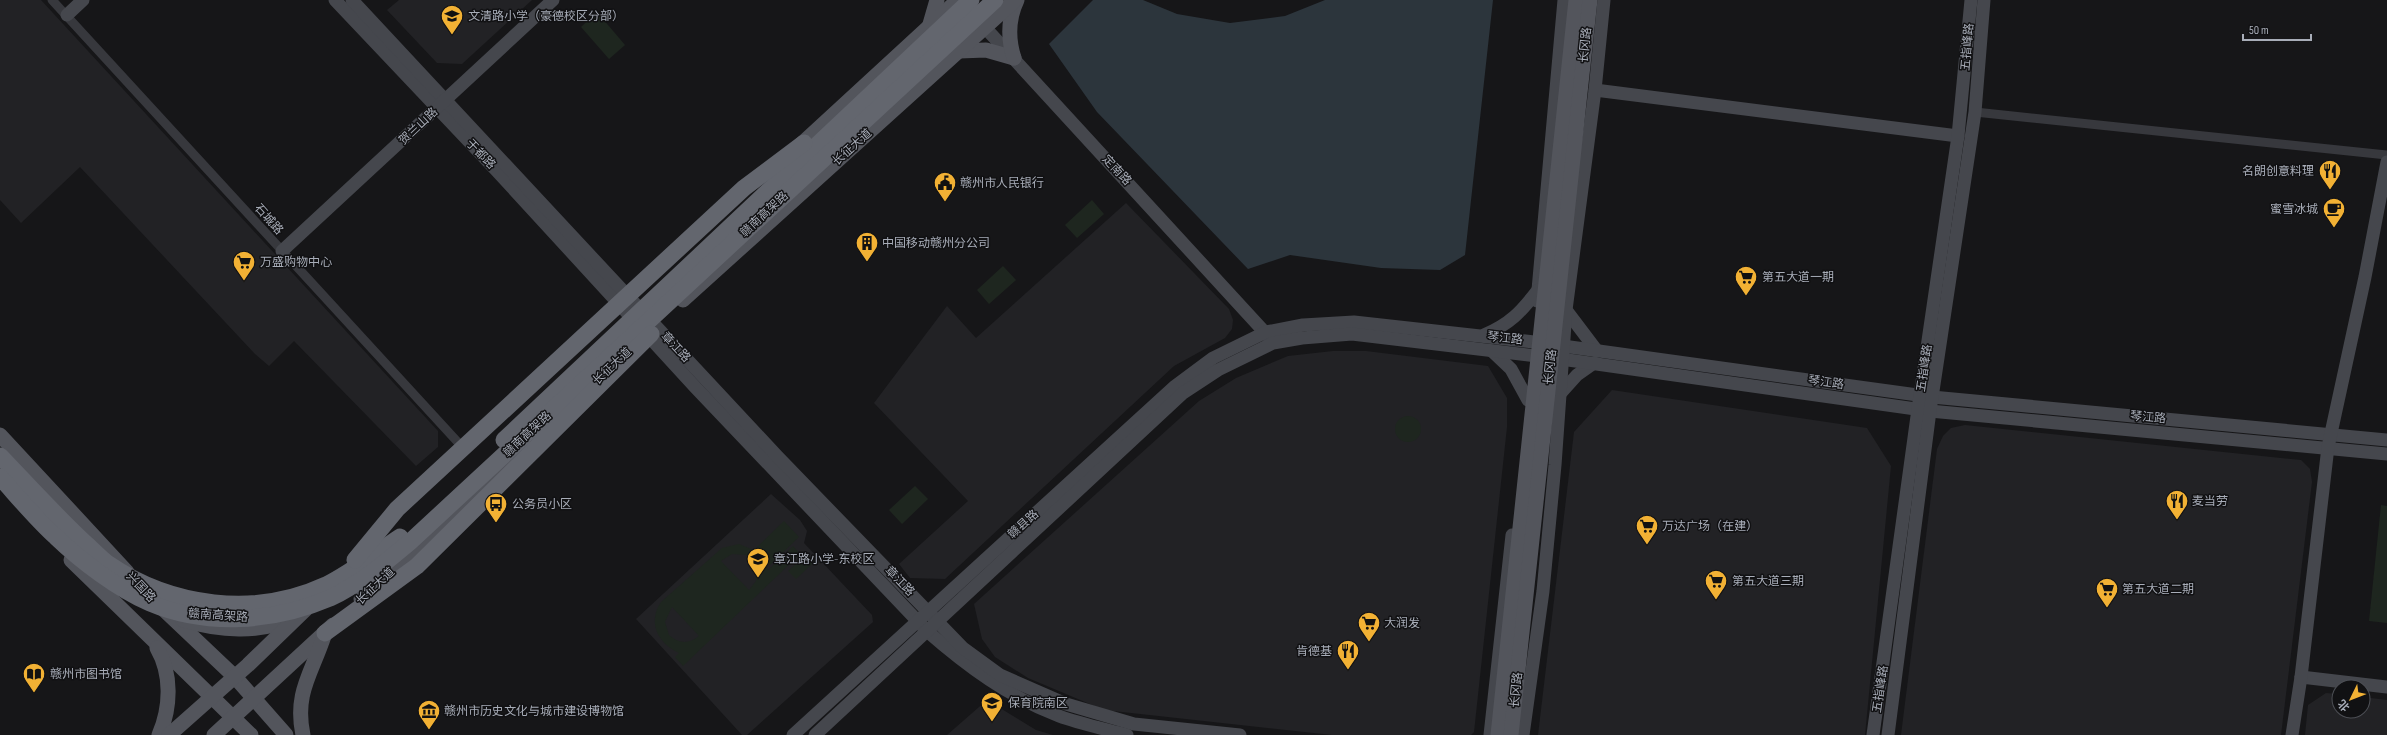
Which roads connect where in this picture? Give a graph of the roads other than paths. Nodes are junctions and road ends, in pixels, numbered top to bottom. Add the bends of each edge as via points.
1 (52, 0) edge
2 (84, 0) edge
3 (335, 0) edge
4 (352, 0) edge
5 (553, 0) edge
6 (937, 0) edge
7 (958, 0) edge
8 (971, 0) edge
9 (995, 0) edge
10 (1016, 0) edge
11 (1564, 0) edge
12 (1576, 0) edge
13 (1590, 0) edge
14 (1604, 0) edge
15 (1971, 0) edge
16 (1984, 0) edge
17 (67, 15) junction
18 (929, 26) junction
19 (985, 27) junction
20 (958, 51) junction
21 (1014, 58) junction
22 (1595, 90) junction
23 (871, 92) junction
24 (441, 104) junction
25 (1975, 112) junction
26 (1958, 136) junction
27 (2387, 155) edge
28 (2387, 162) edge
29 (784, 195) junction
30 (282, 252) junction
31 (1538, 290) junction
32 (628, 305) junction
33 (1566, 310) junction
34 (651, 329) junction
35 (1266, 332) junction
36 (1482, 336) junction
37 (1273, 343) junction
38 (1492, 350) junction
39 (1547, 350) junction
40 (1596, 357) junction
41 (1559, 394) junction
42 (1926, 396) junction
43 (1528, 400) junction
44 (1924, 410) junction
45 (2331, 433) junction
46 (0, 435) edge
47 (2387, 440) edge
48 (2328, 447) junction
49 (468, 453) junction
50 (2387, 454) edge
51 (0, 456) edge
52 (0, 478) edge
53 (0, 487) edge
54 (355, 560) junction
55 (928, 610) junction
56 (302, 613) junction
57 (166, 614) junction
58 (917, 620) junction
59 (938, 622) junction
60 (138, 624) junction
61 (926, 631) junction
62 (325, 633) junction
63 (235, 676) junction
64 (2301, 677) junction
65 (2387, 687) edge
66 (212, 696) junction
67 (254, 697) junction
68 (234, 717) junction
69 (1131, 731) edge
70 (159, 735) edge
71 (169, 735) edge
72 (214, 735) edge
73 (250, 735) edge
74 (286, 735) edge
75 (296, 735) edge
76 (303, 735) edge
77 (793, 735) edge
78 (815, 735) edge
79 (1240, 735) edge
80 (1490, 735) edge
81 (1498, 735) edge
82 (1511, 735) edge
83 (1524, 735) edge
84 (1873, 735) edge
85 (1888, 735) edge
86 (2292, 735) edge

1 - 17 street, 石城路
2 - 17 main road
3 - 24 main road, 于都路
4 - 24 main road, 于都路
5 - 24 main road, 贺兰山路
6 - 18 main road
7 - 18 main road
7 - 19 main road, 定南路
8 - 23 highway, 赣南高架路, bridge
9 - 29 highway, 赣南高架路, bridge
10 - 19 main road, 长征大道
10 - 21 main road via 1009,32
11 - 31 main road
12 - 39 main road, 长冈路
13 - 39 main road, 长冈路
14 - 22 main road
15 - 26 main road, 五指峰路
16 - 25 main road, 五指峰路
17 - 30 street, 石城路
18 - 32 main road via 834,117 752,188
19 - 20 main road, 长征大道
19 - 21 main road, 定南路
20 - 21 main road via 986,50
20 - 34 main road, 长征大道
21 - 35 main road, 定南路
22 - 26 main road
22 - 33 main road
23 - 51 highway, 赣南高架路, bridge via 406,533 326,584 285,599 242,606 197,602 155,589 107,563 65,525
23 - 54 highway, bridge via 744,188 397,509
24 - 30 main road, 贺兰山路
24 - 32 main road, 于都路
25 - 27 street
25 - 42 main road, 五指峰路
26 - 42 main road, 五指峰路
28 - 45 main road
29 - 52 highway, 赣南高架路, bridge via 411,541 369,575 330,598 290,613 245,619 194,616 150,603 104,576 56,537
29 - 62 highway, bridge via 627,359 417,566
30 - 49 street, 石城路
31 - 36 main road via 1520,314
31 - 39 main road
32 - 34 main road, 章江路
32 - 49 main road
33 - 39 main road
33 - 40 main road
34 - 55 main road, 章江路
34 - 58 main road, 章江路
34 - 62 main road, 长征大道
35 - 36 main road, 琴江路 via 1303,325 1354,322
35 - 37 main road, 定南路
35 - 55 main road, 赣县路 via 1213,358 1174,387
36 - 39 main road, 琴江路
37 - 38 main road, 琴江路 via 1352,334
37 - 59 main road, 赣县路 via 1218,370 1183,393
38 - 39 main road, 琴江路
38 - 43 main road via 1511,369
39 - 40 main road, 琴江路
39 - 41 main road
39 - 43 main road
39 - 81 main road, 长冈路
39 - 82 main road, 长冈路
40 - 41 main road
40 - 42 main road, 琴江路
40 - 44 main road, 琴江路
41 - 83 main road via 1543,590
42 - 44 main road, 五指峰路
42 - 45 main road, 琴江路
43 - 80 main road
44 - 48 main road, 琴江路
44 - 84 main road, 五指峰路
44 - 85 main road, 五指峰路
45 - 47 main road, 琴江路
45 - 48 main road
46 - 57 main road, 兴国路
48 - 50 main road, 琴江路
48 - 64 main road
49 - 54 main road
53 - 60 main road
54 - 56 main road
55 - 58 main road, 赣县路
55 - 59 main road, 章江路
56 - 57 main road via 278,623 238,629 208,626
56 - 63 main road
57 - 63 main road, 兴国路
58 - 61 main road, 章江路
58 - 77 main road, 赣县路
59 - 61 main road, 赣县路
59 - 69 main road, 章江路 via 963,648 1000,675
60 - 66 main road
60 - 70 main road via 153,642 168,674 166,714
61 - 69 main road, 章江路 via 956,657 994,684 1025,701 1060,716
61 - 78 main road, 赣县路
62 - 67 main road, 长征大道
62 - 76 main road via 308,670 302,694
63 - 66 main road
63 - 67 main road, 兴国路
64 - 65 main road
64 - 86 main road
66 - 68 main road
66 - 71 main road
67 - 68 main road, 长征大道
67 - 74 main road, 兴国路
67 - 75 main road
68 - 72 main road, 长征大道
68 - 73 main road
69 - 79 main road, 章江路

